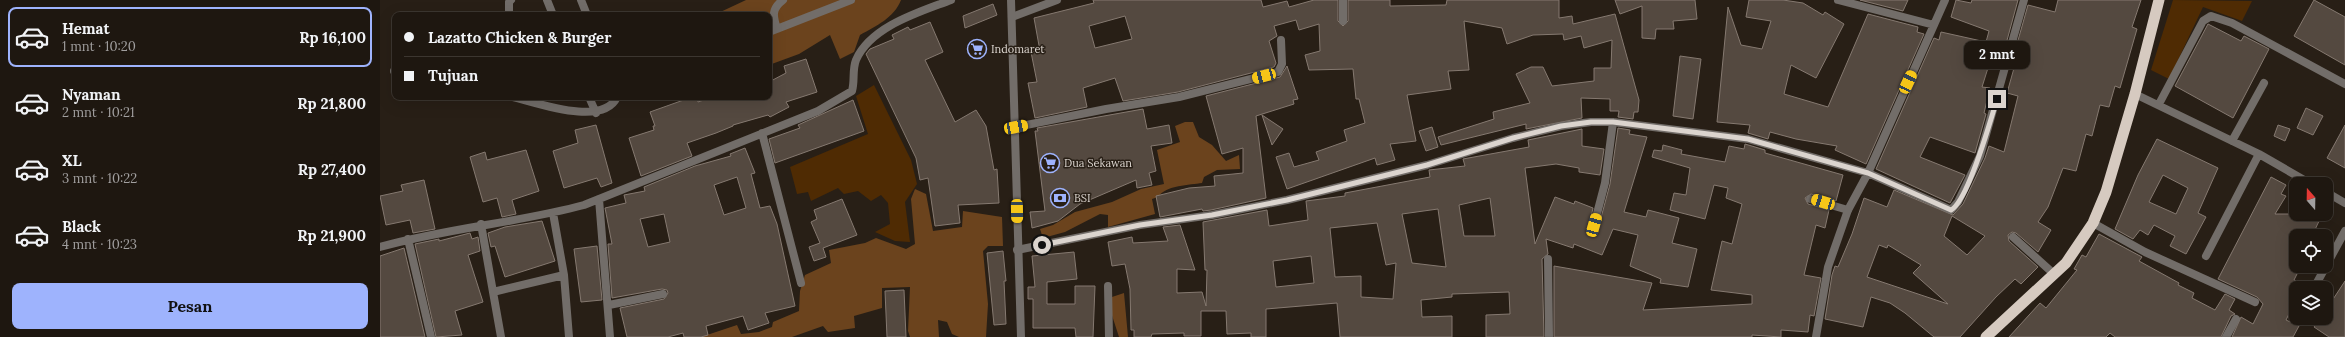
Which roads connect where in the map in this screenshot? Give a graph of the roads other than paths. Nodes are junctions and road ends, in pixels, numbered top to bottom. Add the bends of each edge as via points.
1 (511, 0) edge
2 (547, 0) edge
3 (581, 0) edge
4 (783, 0) edge
5 (851, 0) edge
6 (951, 0) edge
7 (1011, 0) edge
8 (1057, 0) edge
9 (1343, 0) edge
10 (1838, 0) edge
11 (1946, 0) edge
12 (2024, 0) edge
13 (2159, 0) edge
14 (508, 12) edge
15 (552, 12) edge
16 (586, 12) edge
17 (1012, 17) junction
18 (1343, 21) dead end
19 (1934, 25) junction
20 (778, 29) junction
21 (772, 31) edge
22 (1280, 40) dead end
23 (2264, 83) dead end
24 (2345, 84) edge
25 (2135, 94) junction
26 (526, 100) edge
27 (590, 100) edge
28 (615, 100) edge
29 (2159, 104) junction
30 (596, 112) junction
31 (1613, 122) junction
32 (1016, 127) junction
33 (762, 133) junction
34 (2232, 141) junction
35 (2259, 154) junction
36 (1868, 173) junction
37 (2299, 177) edge
38 (2333, 196) edge
39 (599, 199) junction
40 (1810, 199) dead end
41 (2345, 203) edge
42 (1848, 210) junction
43 (553, 213) junction
44 (2093, 223) junction
45 (481, 224) junction
46 (1594, 225) dead end
47 (2345, 231) edge
48 (2013, 237) dead end
49 (408, 239) junction
50 (380, 246) edge
51 (1017, 250) junction
52 (2333, 253) edge
53 (2206, 256) dead end
54 (1548, 259) dead end
55 (2054, 274) junction
56 (564, 275) junction
57 (801, 283) dead end
58 (1108, 286) dead end
59 (492, 292) junction
60 (663, 294) dead end
61 (2255, 302) dead end
62 (609, 305) junction
63 (2236, 319) dead end
64 (430, 337) edge
65 (502, 337) edge
66 (569, 337) edge
67 (610, 337) edge
68 (1021, 337) edge
69 (1109, 337) edge
70 (1549, 337) edge
71 (1816, 337) edge
72 (1986, 337) edge
73 (2226, 337) edge

1 - 14 street via 508,2
2 - 15 street
3 - 16 street
4 - 20 street via 774,9 773,16
5 - 20 street
6 - 33 street via 899,20 881,33 856,61 852,91 845,96 818,111
7 - 17 street
8 - 17 street
9 - 18 street
10 - 19 street
11 - 19 street
12 - 36 street via 1980,156 1954,209 1950,210
13 - 25 highway
17 - 32 street
19 - 36 street
20 - 21 street
22 - 32 street via 1282,64 1278,72 1179,97
23 - 34 street
24 - 29 street via 2232,23 2211,16 2203,21
25 - 29 street
25 - 44 highway via 2106,192
26 - 30 street via 579,112
27 - 30 street
28 - 30 street via 610,108
29 - 34 street
31 - 36 street via 1748,139
31 - 46 street via 1605,183
31 - 51 street via 1561,126 1427,165 1279,202 1140,225
32 - 51 street
33 - 39 street
33 - 57 street
34 - 35 street
35 - 37 street
35 - 53 street
36 - 42 street
38 - 41 street
39 - 43 street
39 - 62 street
40 - 42 street
42 - 71 street via 1828,267
43 - 45 street
43 - 56 street
44 - 55 highway via 2066,263
44 - 61 street via 2145,252
45 - 49 street
45 - 59 street
47 - 52 street
48 - 55 street
49 - 50 street
49 - 64 street
51 - 68 street
54 - 70 street
55 - 72 highway
56 - 59 street
56 - 66 street
58 - 69 street
59 - 65 street
60 - 62 street
62 - 67 street
63 - 73 street

